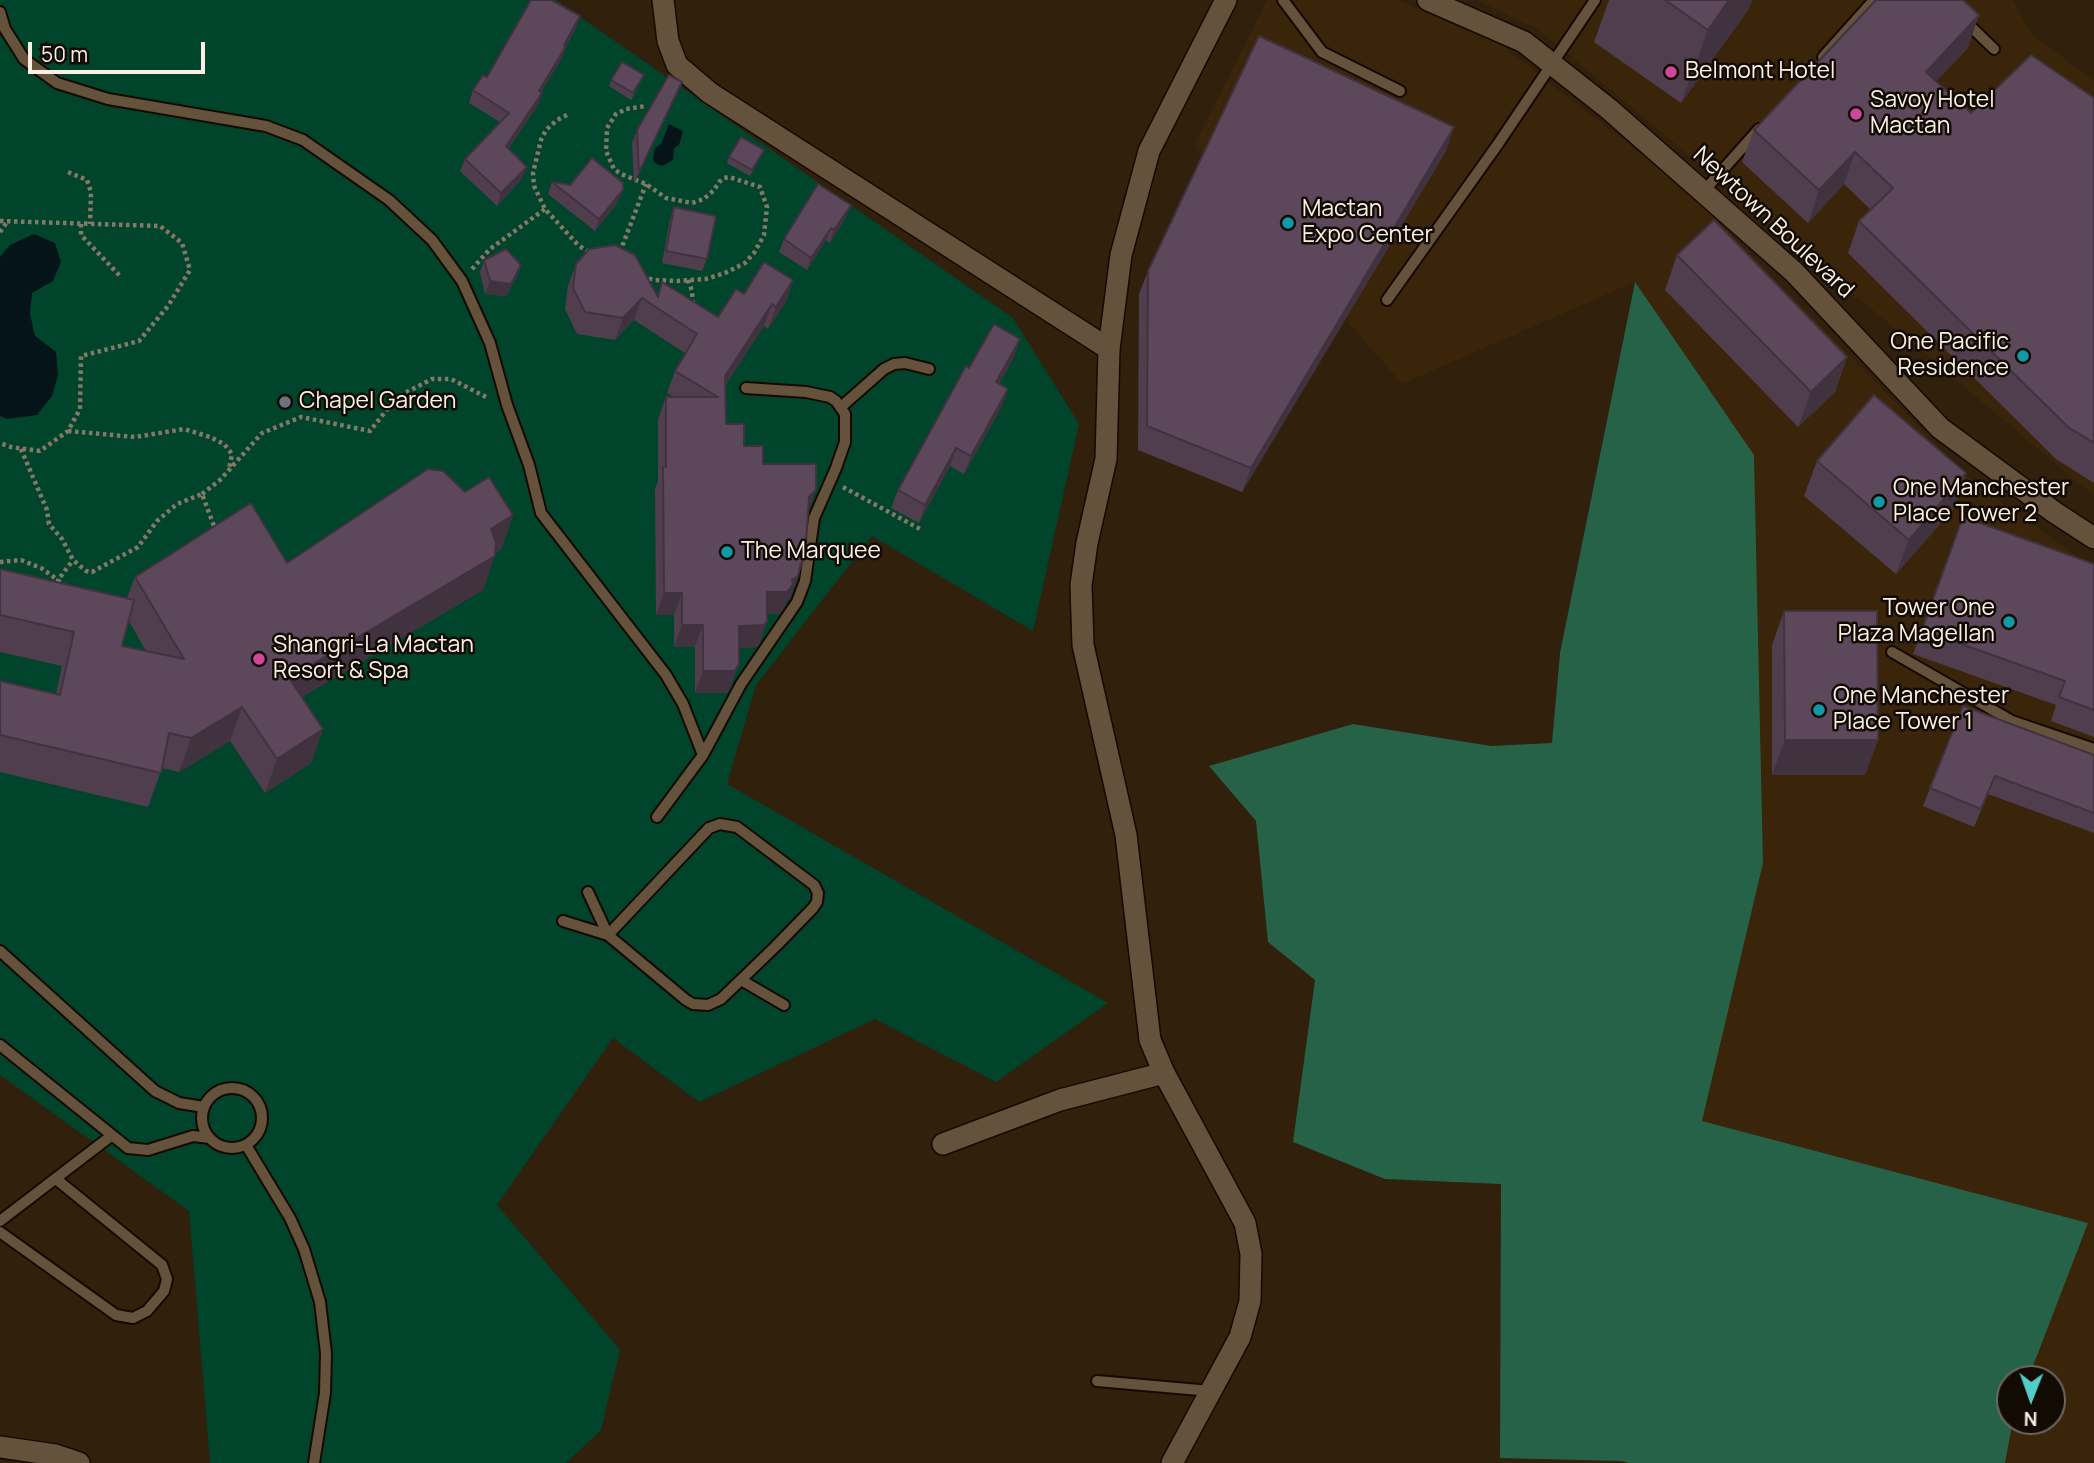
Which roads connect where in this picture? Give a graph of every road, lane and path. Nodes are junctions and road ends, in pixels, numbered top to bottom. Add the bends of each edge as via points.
1 (663, 0) edge
2 (1226, 0) edge
3 (1283, 0) edge
4 (1428, 0) edge
5 (1595, 0) edge
6 (1874, 0) edge
7 (0, 12) edge
8 (1960, 16) edge
9 (1994, 49) dead end
10 (1819, 61) edge
11 (1551, 65) junction
12 (1400, 91) dead end
13 (646, 106) dead end
14 (567, 115) dead end
15 (1765, 122) edge
16 (68, 173) dead end
17 (646, 184) junction
18 (1703, 192) junction
19 (545, 209) junction
20 (0, 221) edge
21 (7, 222) junction
22 (81, 224) junction
23 (90, 224) junction
24 (0, 232) edge
25 (619, 254) edge
26 (595, 255) edge
27 (636, 275) edge
28 (121, 278) dead end
29 (688, 280) junction
30 (462, 281) junction
31 (1387, 300) dead end
32 (691, 311) edge
33 (1109, 349) junction
34 (929, 369) dead end
35 (746, 388) dead end
36 (507, 405) junction
37 (841, 407) junction
38 (68, 431) junction
39 (0, 443) edge
40 (21, 449) junction
41 (229, 470) junction
42 (830, 480) junction
43 (202, 494) junction
44 (214, 526) edge
45 (920, 529) dead end
46 (2094, 538) edge
47 (73, 561) junction
48 (0, 562) edge
49 (58, 580) junction
50 (69, 594) edge
51 (1892, 652) dead end
52 (2094, 749) edge
53 (703, 755) junction
54 (657, 817) dead end
55 (588, 892) dead end
56 (563, 922) dead end
57 (608, 935) junction
58 (0, 951) edge
59 (741, 980) junction
60 (784, 1005) dead end
61 (0, 1045) edge
62 (1164, 1073) junction
63 (204, 1107) junction
64 (111, 1136) junction
65 (209, 1138) junction
66 (943, 1144) dead end
67 (246, 1145) junction
68 (56, 1179) junction
69 (0, 1221) edge
70 (0, 1232) edge
71 (1097, 1381) dead end
72 (1211, 1391) junction
73 (0, 1447) edge
74 (79, 1463) edge
75 (314, 1463) edge
76 (1172, 1463) edge

1 - 33 street via 668,41 677,65 710,93
2 - 33 street via 1149,151 1121,255
3 - 12 lane via 1322,52
4 - 11 street, Newtown Boulevard via 1524,42
5 - 11 lane
6 - 10 lane
7 - 30 lane via 24,60 57,83 108,99 266,126 303,140 410,217
8 - 9 lane
11 - 18 street, Newtown Boulevard
11 - 31 lane
13 - 17 path via 616,114 606,139 614,169
14 - 19 path via 546,130 536,156 534,186
15 - 18 lane
16 - 23 path via 87,180
17 - 25 path
17 - 29 path via 666,198 692,203 704,199 724,178 760,187 768,207 767,221 754,253 725,273
18 - 46 street, Newtown Boulevard via 1794,272 1940,428
19 - 26 path via 578,245
19 - 30 path via 489,249
20 - 21 path
21 - 22 path
21 - 24 path
22 - 23 path
22 - 28 path via 80,235
23 - 38 path via 160,226 181,243 190,270 139,341 81,356 80,409
27 - 29 path
29 - 32 path via 694,304
30 - 36 lane via 490,343
33 - 62 street via 1105,459 1081,585 1083,645 1126,835 1150,1040
34 - 37 lane via 894,364
35 - 37 lane via 823,394
36 - 41 path via 451,379 432,379 397,397 370,431 301,418 262,433
36 - 53 lane via 541,513 666,674
37 - 42 lane via 845,442
38 - 40 path via 40,451
38 - 41 path via 135,437 184,429 224,444 232,454
39 - 40 path
40 - 47 path via 49,524
41 - 43 path
42 - 45 path
42 - 53 lane via 814,518 805,581 797,602 741,684
43 - 44 path
43 - 47 path via 177,504 138,547 92,572
47 - 49 path
48 - 49 path via 21,560
49 - 50 path
51 - 52 lane via 2012,721
53 - 54 lane
55 - 57 lane
56 - 57 lane
57 - 59 lane via 693,1004 714,1003
57 - 59 lane via 709,828 732,825 814,884 818,893 813,908
58 - 63 lane via 155,1091 179,1104
59 - 60 lane
61 - 64 lane
62 - 66 street via 1060,1100
62 - 72 street via 1245,1223 1251,1254 1250,1301 1240,1337
63 - 65 lane via 202,1123
63 - 67 lane via 224,1089 253,1097 262,1124
64 - 65 lane via 128,1148 148,1150 193,1136
64 - 68 lane
65 - 67 lane via 226,1148
67 - 75 lane via 290,1219 320,1302 325,1393
68 - 69 lane
68 - 70 lane via 162,1265 167,1279 164,1291 148,1311 134,1318 116,1315
71 - 72 lane
72 - 76 street
73 - 74 street

